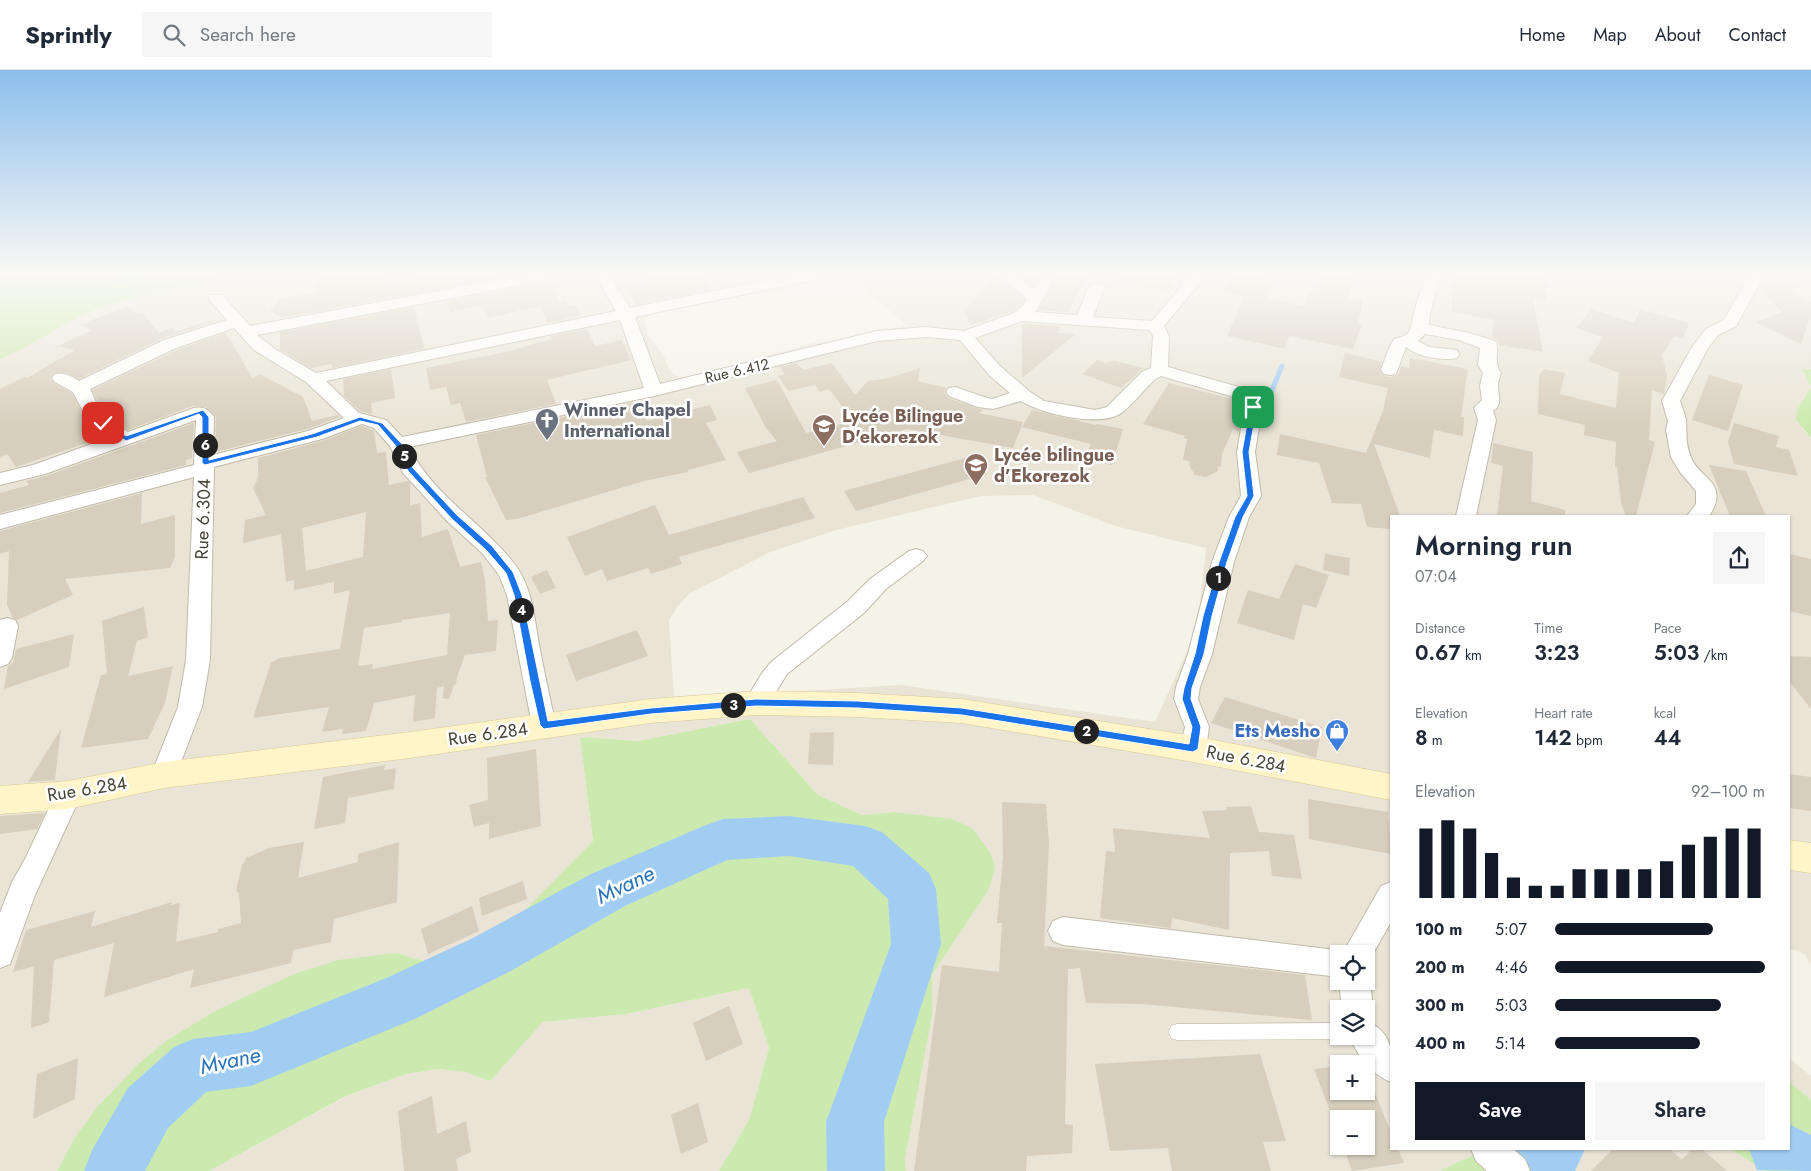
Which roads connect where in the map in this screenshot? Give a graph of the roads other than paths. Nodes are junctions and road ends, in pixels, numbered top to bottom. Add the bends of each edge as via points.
1 (251, 325) edge
2 (574, 325) edge
3 (629, 325) edge
4 (994, 325) edge
5 (1147, 325) edge
6 (1418, 325) edge
7 (1725, 325) edge
8 (1156, 326) joint
9 (241, 327) junction
10 (1415, 335) junction
11 (965, 336) junction
12 (1451, 354) dead end
13 (1159, 370) junction
14 (1390, 370) dead end
15 (61, 378) dead end
16 (313, 379) junction
17 (79, 388) junction
18 (654, 391) junction
19 (955, 392) dead end
20 (1023, 395) junction
21 (357, 420) junction
22 (126, 439) junction
23 (398, 444) junction
24 (205, 466) junction
25 (0, 479) edge
26 (1466, 515) edge
27 (1698, 515) edge
28 (0, 522) edge
29 (916, 556) dead end
30 (7, 626) dead end
31 (0, 658) edge
32 (756, 703) junction
33 (544, 725) junction
34 (1193, 749) junction
35 (164, 775) junction
36 (1390, 787) edge
37 (68, 795) junction
38 (0, 800) edge
39 (1790, 855) edge
40 (1811, 858) edge
41 (1390, 896) edge
42 (1063, 931) dead end
43 (1362, 945) edge
44 (0, 954) edge
45 (1330, 962) edge
46 (1330, 1031) edge
47 (1176, 1032) dead end
48 (1371, 1045) edge
49 (1390, 1065) edge

1 - 9 street
2 - 16 street
3 - 18 street
4 - 11 street, Rue 6.412
5 - 8 street, Rue 6.412
6 - 10 street
7 - 27 street via 1712,332 1700,347 1671,401 1677,421 1680,458 1685,469 1706,490 1708,504
8 - 13 street via 1161,336
9 - 16 street via 277,359
9 - 17 street via 170,344
10 - 12 street via 1413,347
10 - 14 street via 1400,343
10 - 26 street via 1463,336 1489,345 1487,365 1492,373 1489,386 1491,400 1489,406 1483,408 1487,420
11 - 18 street, Rue 6.412 via 926,332 877,336
11 - 20 street via 995,371
13 - 20 street via 1106,414 1039,405
13 - 34 street via 1240,393 1254,403 1246,452 1250,496 1223,562 1186,699 1197,727
15 - 17 street
16 - 21 street
17 - 22 street via 91,411
18 - 23 street, Rue 6.412
19 - 20 street via 993,404
21 - 23 street via 380,424
21 - 24 street
22 - 24 street, Rue 6.304 via 200,412 205,417
22 - 25 street, Rue 6.304 via 38,470
23 - 33 street via 410,469 509,572 518,595
24 - 28 street
24 - 35 street, Rue 6.304 via 198,660 190,707
29 - 32 street via 779,668
30 - 31 street
32 - 33 street, Rue 6.284 via 651,711
32 - 34 street, Rue 6.284 via 962,711
33 - 35 street, Rue 6.284
34 - 36 street, Rue 6.284
35 - 37 street, Rue 6.284
37 - 38 street, Rue 6.284
37 - 44 street via 22,891
39 - 40 street
41 - 43 street
42 - 45 street
46 - 47 lane
48 - 49 street

